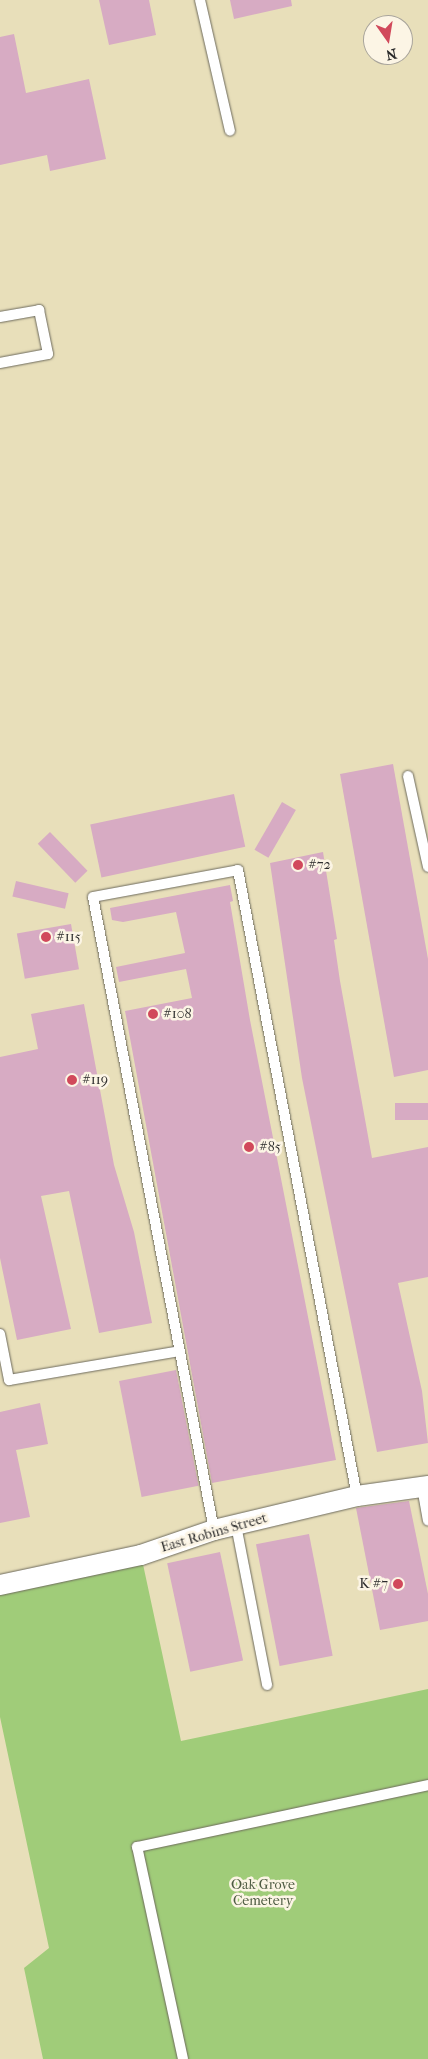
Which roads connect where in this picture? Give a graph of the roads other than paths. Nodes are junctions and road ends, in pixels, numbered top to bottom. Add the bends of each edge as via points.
1 (200, 0) edge
2 (230, 130) dead end
3 (0, 317) edge
4 (0, 363) edge
5 (408, 776) dead end
6 (428, 867) edge
7 (0, 1334) edge
8 (180, 1351) junction
9 (425, 1486) edge
10 (357, 1496) junction
11 (428, 1520) edge
12 (236, 1525) junction
13 (214, 1530) junction
14 (0, 1585) edge
15 (267, 1684) dead end
16 (428, 1786) edge
17 (183, 2059) edge

1 - 2 lane
3 - 4 lane via 39,310 48,354
5 - 6 lane
7 - 8 lane via 9,1380
8 - 10 lane via 93,897 238,870
8 - 13 lane
9 - 10 street, East Robins Street
9 - 11 lane
10 - 12 street, East Robins Street
12 - 13 street, East Robins Street
12 - 15 lane
13 - 14 street, East Robins Street via 141,1554
16 - 17 lane via 138,1847

